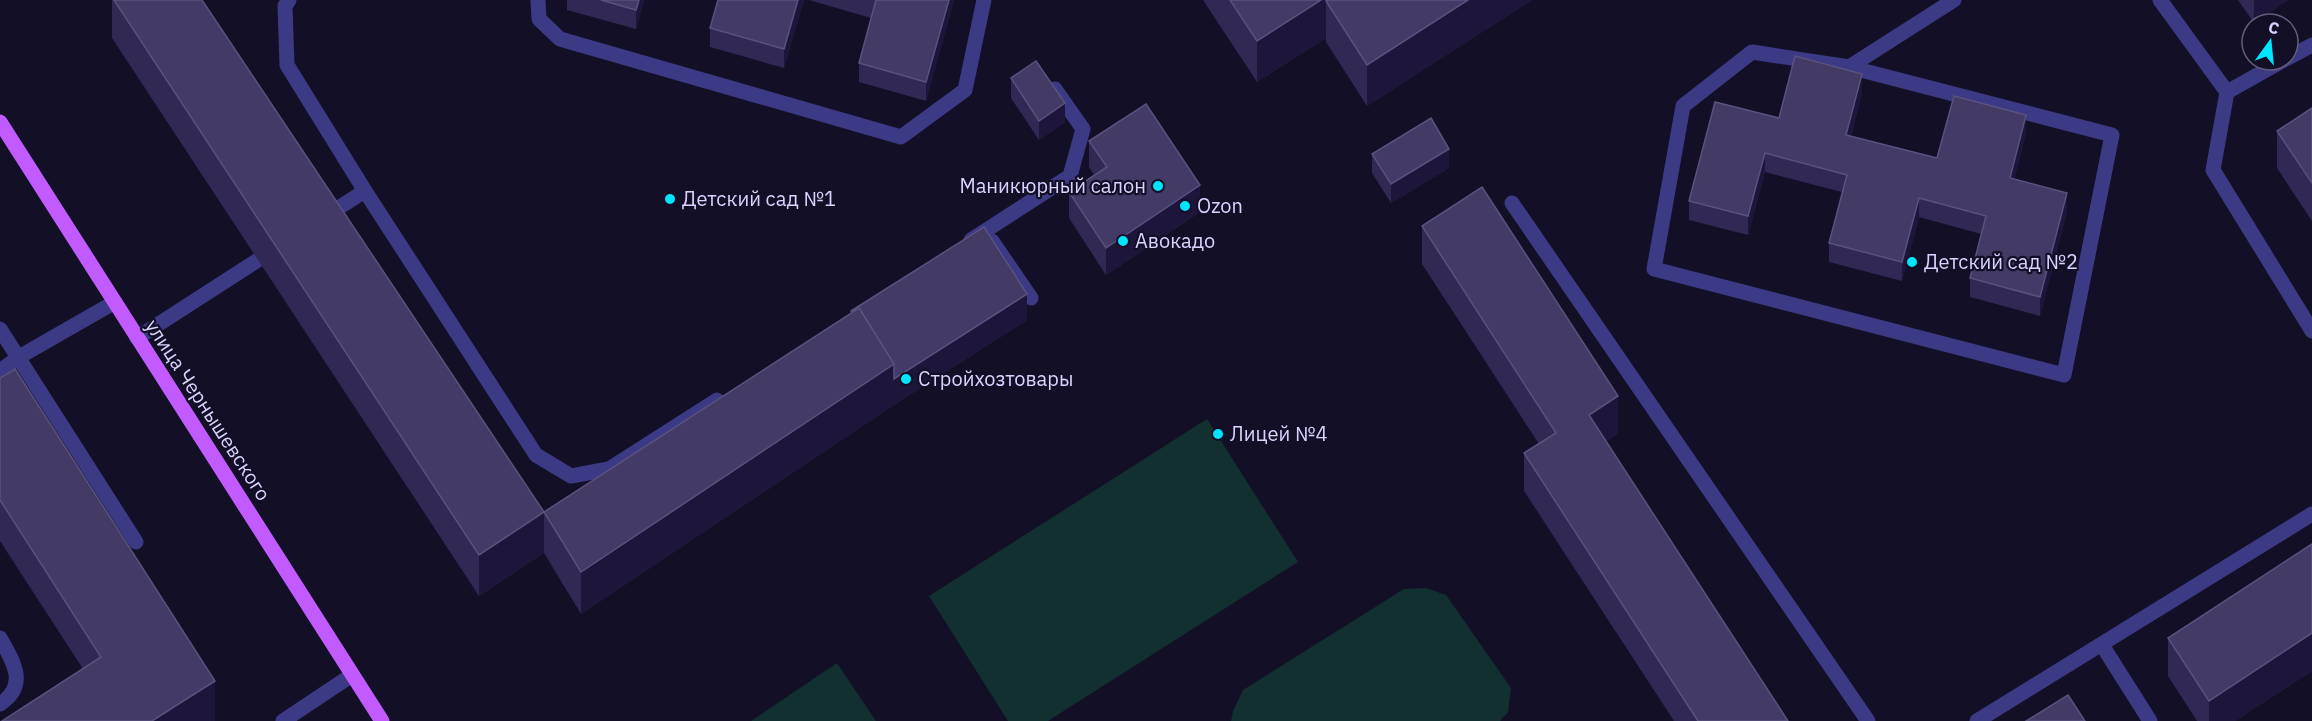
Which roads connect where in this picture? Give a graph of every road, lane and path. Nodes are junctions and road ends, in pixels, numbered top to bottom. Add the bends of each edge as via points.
1 (289, 0) edge
2 (538, 0) edge
3 (984, 0) edge
4 (1954, 0) edge
5 (2160, 0) edge
6 (1849, 67) junction
7 (2263, 72) edge
8 (1050, 81) edge
9 (2227, 92) junction
10 (0, 123) edge
11 (365, 191) junction
12 (1512, 203) dead end
13 (322, 219) edge
14 (985, 231) junction
15 (956, 250) edge
16 (258, 260) dead end
17 (1031, 298) dead end
18 (115, 302) junction
19 (0, 329) edge
20 (2312, 331) edge
21 (137, 338) junction
22 (19, 357) junction
23 (0, 371) edge
24 (728, 394) edge
25 (2312, 514) edge
26 (136, 542) dead end
27 (0, 638) edge
28 (2102, 645) junction
29 (352, 675) junction
30 (0, 704) edge
31 (283, 721) edge
32 (382, 721) edge
33 (1868, 721) edge
34 (1977, 721) edge
35 (2150, 721) edge

1 - 11 lane via 285,6 287,65
2 - 3 lane via 539,19 560,39 902,137 966,90
4 - 6 lane
5 - 9 lane
6 - 6 lane via 1752,52 1683,106 1654,269 2064,375 2112,135
7 - 9 lane
8 - 14 lane via 1083,129 1070,176
9 - 20 lane via 2213,170
10 - 18 main road, улица Чернышевского
11 - 13 lane
11 - 24 lane via 536,455 571,476 609,469
12 - 33 lane
14 - 15 lane
14 - 17 lane
16 - 21 lane
18 - 21 main road, улица Чернышевского
18 - 22 lane
19 - 22 lane
21 - 29 main road, улица Чернышевского
22 - 23 lane
22 - 26 lane
25 - 28 lane
27 - 30 lane via 14,661 17,680 9,698
28 - 34 lane
28 - 35 lane
29 - 31 lane
29 - 32 main road, улица Чернышевского

